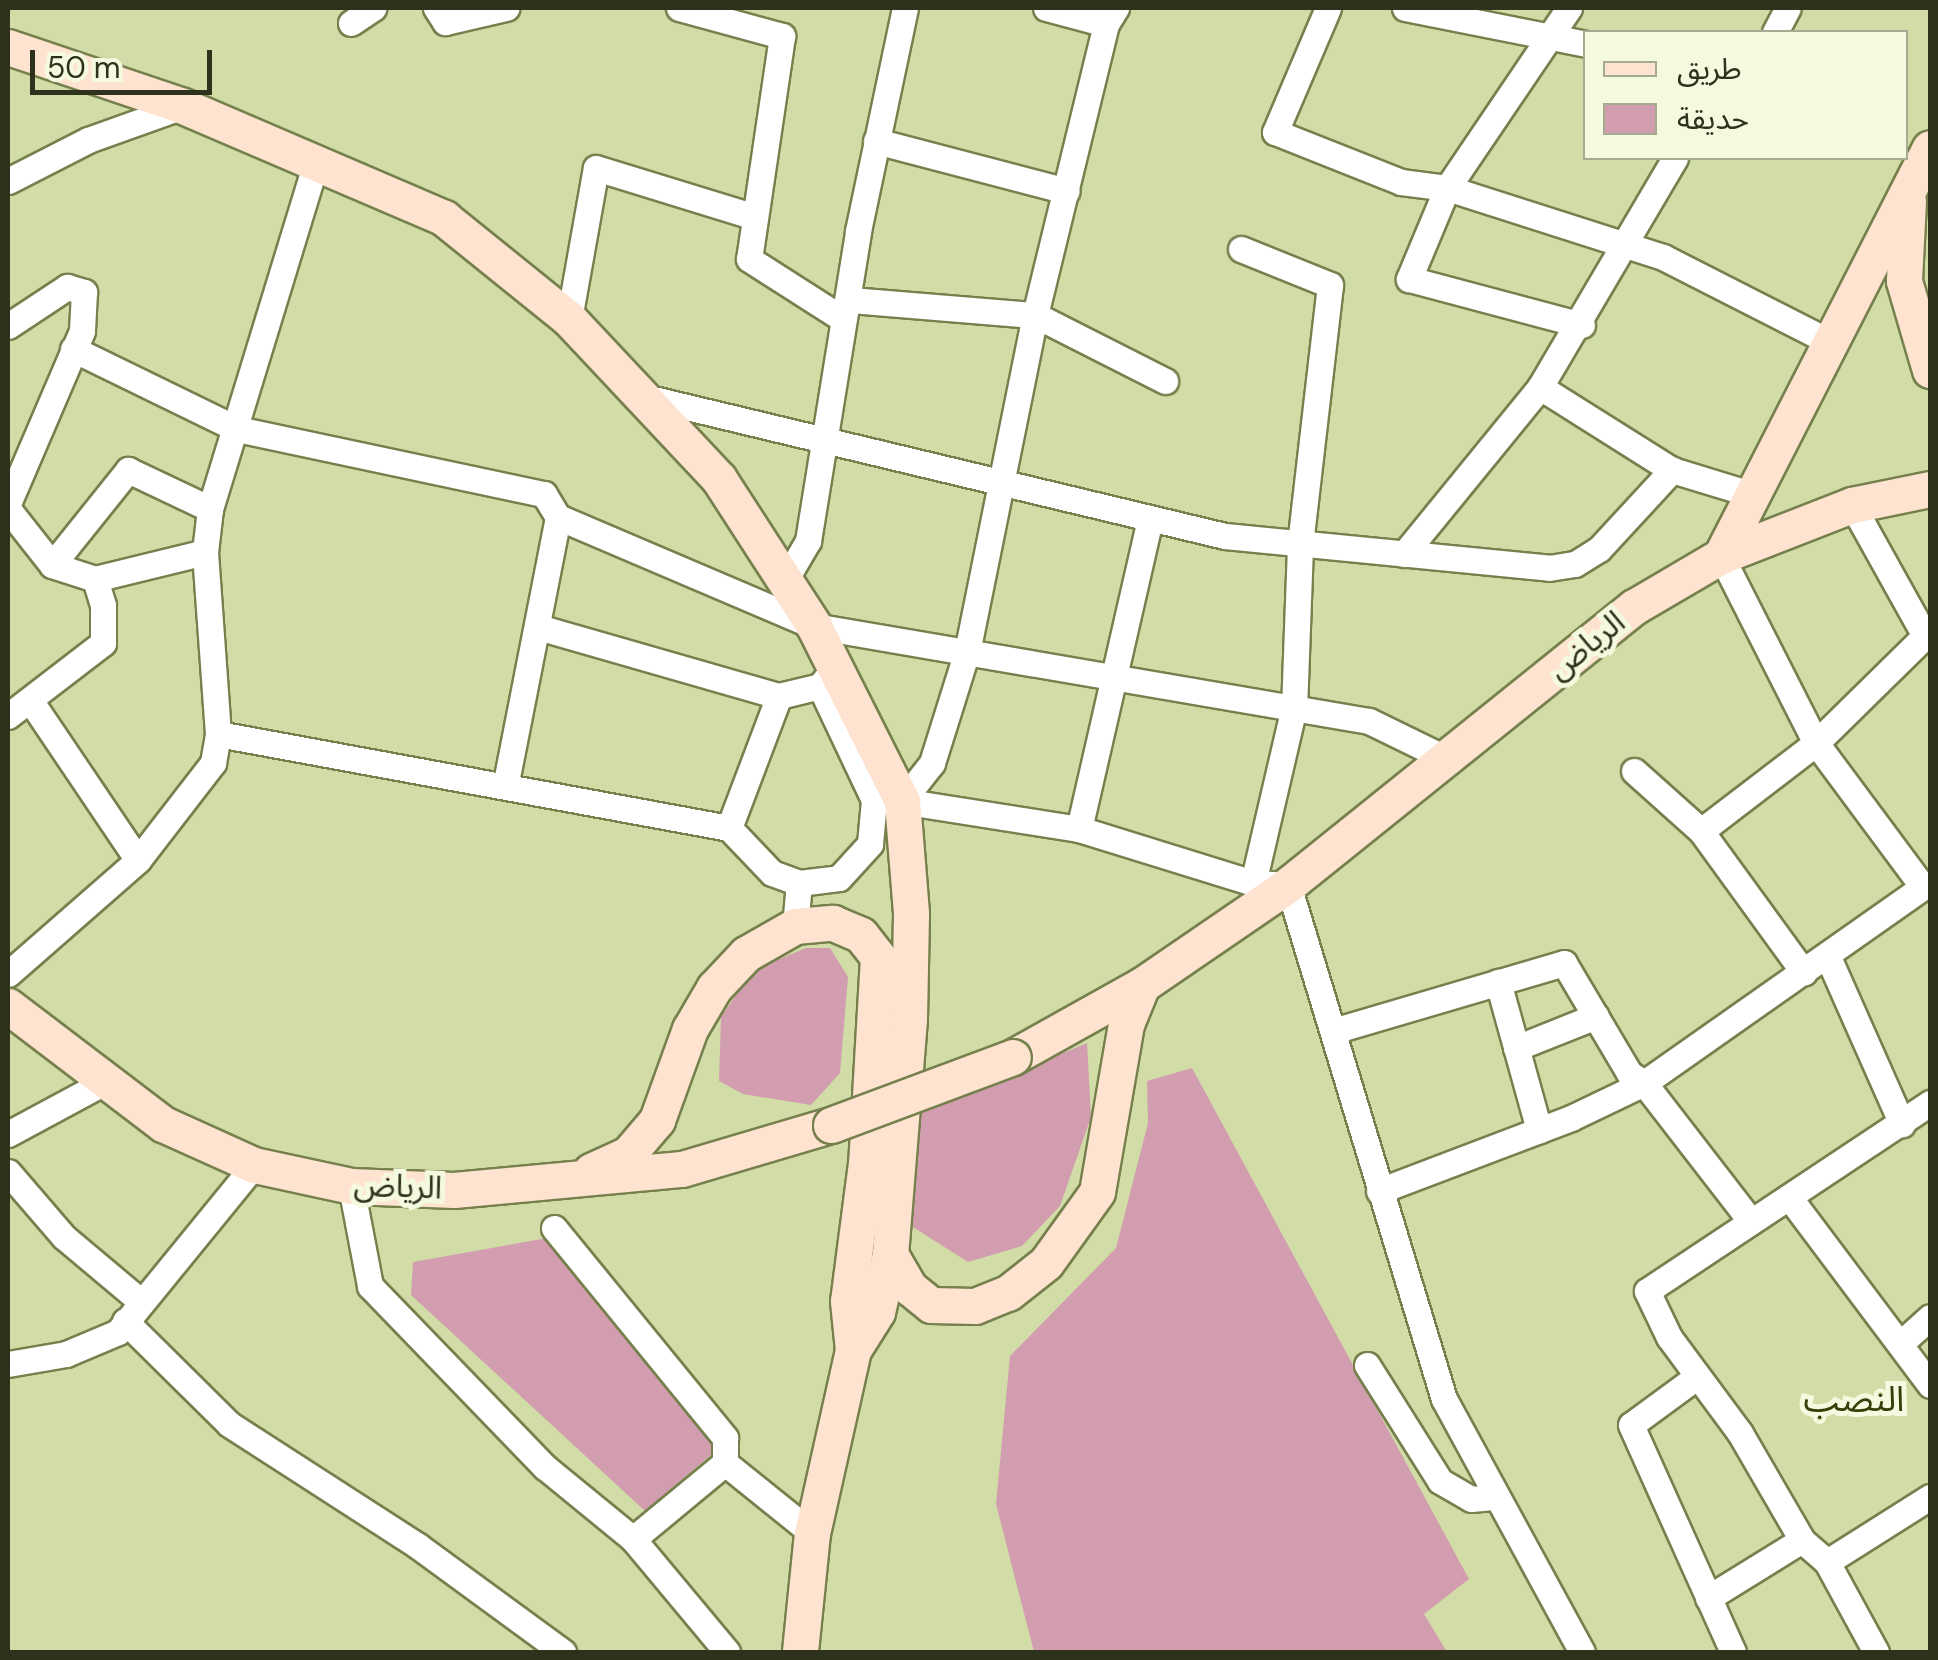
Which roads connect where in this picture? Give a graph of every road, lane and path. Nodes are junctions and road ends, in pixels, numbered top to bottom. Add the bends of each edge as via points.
1 (372, 8) edge
2 (436, 8) edge
3 (506, 8) edge
4 (678, 8) edge
5 (905, 8) edge
6 (1046, 8) edge
7 (1328, 8) edge
8 (1406, 8) edge
9 (1569, 8) edge
10 (1788, 8) edge
11 (1111, 16) edge
12 (351, 23) dead end
13 (1776, 30) edge
14 (1552, 34) junction
15 (1583, 43) edge
16 (8, 46) edge
17 (183, 106) junction
18 (876, 141) junction
19 (1930, 148) edge
20 (1674, 160) edge
21 (316, 162) junction
22 (8, 181) edge
23 (1447, 188) junction
24 (1067, 191) junction
25 (1920, 193) edge
26 (755, 217) junction
27 (1625, 245) junction
28 (1240, 249) dead end
29 (847, 310) junction
30 (1035, 315) junction
31 (569, 320) junction
32 (1582, 325) junction
33 (8, 326) edge
34 (1828, 341) junction
35 (73, 349) junction
36 (1930, 370) edge
37 (1165, 382) dead end
38 (1540, 387) junction
39 (645, 396) junction
40 (237, 428) junction
41 (828, 439) junction
42 (1672, 470) junction
43 (1003, 478) junction
44 (1930, 489) edge
45 (1754, 495) junction
46 (8, 506) edge
47 (1852, 506) junction
48 (210, 509) junction
49 (558, 517) junction
50 (1150, 519) junction
51 (1300, 546) junction
52 (205, 552) junction
53 (1404, 554) junction
54 (1722, 556) junction
55 (52, 564) junction
56 (95, 579) junction
57 (784, 582) junction
58 (538, 626) junction
59 (814, 626) junction
60 (968, 648) junction
61 (827, 676) junction
62 (1111, 676) junction
63 (779, 696) junction
64 (32, 702) junction
65 (1294, 707) junction
66 (8, 716) edge
67 (218, 734) junction
68 (1816, 742) junction
69 (1445, 758) junction
70 (1634, 771) dead end
71 (505, 786) junction
72 (902, 801) junction
73 (728, 828) junction
74 (1079, 830) junction
75 (1701, 831) junction
76 (138, 860) junction
77 (800, 883) junction
78 (1270, 884) junction
79 (1926, 886) edge
80 (795, 926) junction
81 (1828, 957) junction
82 (1804, 973) junction
83 (8, 974) edge
84 (1498, 982) junction
85 (1142, 985) junction
86 (8, 1006) edge
87 (1596, 1016) junction
88 (1333, 1030) junction
89 (1516, 1048) junction
90 (1644, 1083) junction
91 (101, 1084) junction
92 (1930, 1103) edge
93 (1902, 1124) junction
94 (1539, 1130) junction
95 (8, 1134) edge
96 (254, 1164) junction
97 (8, 1172) edge
98 (570, 1182) junction
99 (351, 1186) junction
100 (1379, 1191) junction
101 (1789, 1197) junction
102 (1750, 1220) junction
103 (554, 1228) dead end
104 (890, 1254) junction
105 (132, 1310) junction
106 (1930, 1317) edge
107 (1900, 1344) junction
108 (853, 1350) junction
109 (8, 1364) edge
110 (1367, 1365) dead end
111 (1696, 1378) junction
112 (1930, 1385) edge
113 (725, 1463) junction
114 (1493, 1496) junction
115 (1930, 1497) edge
116 (812, 1533) junction
117 (633, 1539) junction
118 (1802, 1540) junction
119 (1828, 1562) junction
120 (1708, 1598) junction
121 (563, 1652) edge
122 (728, 1652) edge
123 (800, 1652) edge
124 (1582, 1652) edge
125 (1733, 1652) edge
126 (1876, 1652) edge

1 - 12 street
2 - 3 street via 445,22
4 - 26 street via 782,36
5 - 18 street
6 - 11 street
7 - 23 street via 1275,132 1401,182
8 - 14 street
9 - 14 street
10 - 13 street
11 - 24 street
14 - 15 street
14 - 23 street
16 - 17 street
17 - 21 street
17 - 22 street via 88,140
18 - 24 street
18 - 29 street
19 - 25 street
20 - 27 street
21 - 31 street via 444,218
21 - 40 street
23 - 27 street
23 - 32 street via 1410,278
24 - 30 street
25 - 34 street
25 - 36 street via 1904,281
26 - 29 street via 749,259
26 - 31 street via 596,168
27 - 32 street
27 - 34 street
28 - 51 street via 1330,285
29 - 30 street
29 - 41 street
30 - 37 street
30 - 43 street
31 - 39 street
32 - 38 street
33 - 35 street via 68,287 84,292
34 - 45 street
35 - 40 street
35 - 46 street
38 - 42 street
38 - 53 street
39 - 41 street
39 - 57 street via 719,479
40 - 48 street
40 - 49 street via 544,494
41 - 43 street
41 - 57 street via 808,540
42 - 45 street
42 - 53 street via 1599,549 1575,564 1549,568
43 - 50 street
43 - 60 street
44 - 47 street, الرياض
45 - 54 street
46 - 55 street
47 - 54 street, الرياض
47 - 68 street via 1925,636
48 - 52 street
48 - 55 street via 128,470
49 - 58 street
49 - 59 street
50 - 51 street
50 - 62 street
51 - 53 street
51 - 65 street
52 - 56 street
52 - 67 street
54 - 68 street
54 - 69 street, الرياض via 1634,607
55 - 56 street
56 - 64 street via 103,643
57 - 59 street
58 - 63 street
58 - 71 street
59 - 60 street
59 - 61 street
60 - 62 street
60 - 72 street via 932,763
61 - 63 street
61 - 72 street
61 - 77 street via 874,800 870,844 838,878
62 - 65 street
62 - 74 street
63 - 73 street
64 - 66 street
64 - 76 street
65 - 69 street via 1369,722
65 - 78 street
67 - 71 street
67 - 76 street via 213,763
68 - 75 street
68 - 79 street
69 - 78 street, الرياض
70 - 75 street
71 - 73 street
72 - 74 street
72 - 104 street via 912,914 910,1019
73 - 77 street via 772,873
74 - 78 street
75 - 82 street
76 - 83 street
77 - 80 street
78 - 85 street, الرياض
78 - 88 street
79 - 81 street
80 - 98 street via 746,954 714,988 690,1028 657,1120 638,1142
80 - 108 street via 833,923 862,936 878,957 866,1163 848,1300
81 - 82 street
81 - 93 street
82 - 90 street
84 - 87 street via 1564,962
84 - 88 street
84 - 89 street
85 - 98 street, الرياض, bridge via 1013,1057 831,1125 682,1169
85 - 104 street via 1126,1024 1097,1192 1046,1263 1008,1292 975,1306 930,1305 910,1288
86 - 91 street, الرياض
87 - 89 street
87 - 90 street via 1629,1072
88 - 100 street
89 - 94 street
90 - 94 street
90 - 102 street
91 - 95 street
91 - 96 street, الرياض via 163,1124
92 - 93 street
93 - 101 street
94 - 100 street
96 - 99 street, الرياض
96 - 105 street
97 - 105 street
98 - 99 street, الرياض via 454,1190
99 - 117 street via 370,1286 545,1467
100 - 114 street via 1444,1399
101 - 102 street
101 - 107 street
102 - 111 street via 1647,1292
103 - 113 street via 725,1438
104 - 108 street via 876,1312
105 - 109 street via 118,1332 66,1354
105 - 121 street via 229,1424 418,1546
106 - 107 street
107 - 112 street
108 - 116 street
110 - 114 street via 1440,1481 1472,1499
111 - 118 street via 1740,1434
111 - 120 street via 1631,1425
113 - 116 street
113 - 117 street
114 - 124 street
115 - 119 street
116 - 123 street
117 - 122 street
118 - 119 street
118 - 120 street
119 - 126 street
120 - 125 street

